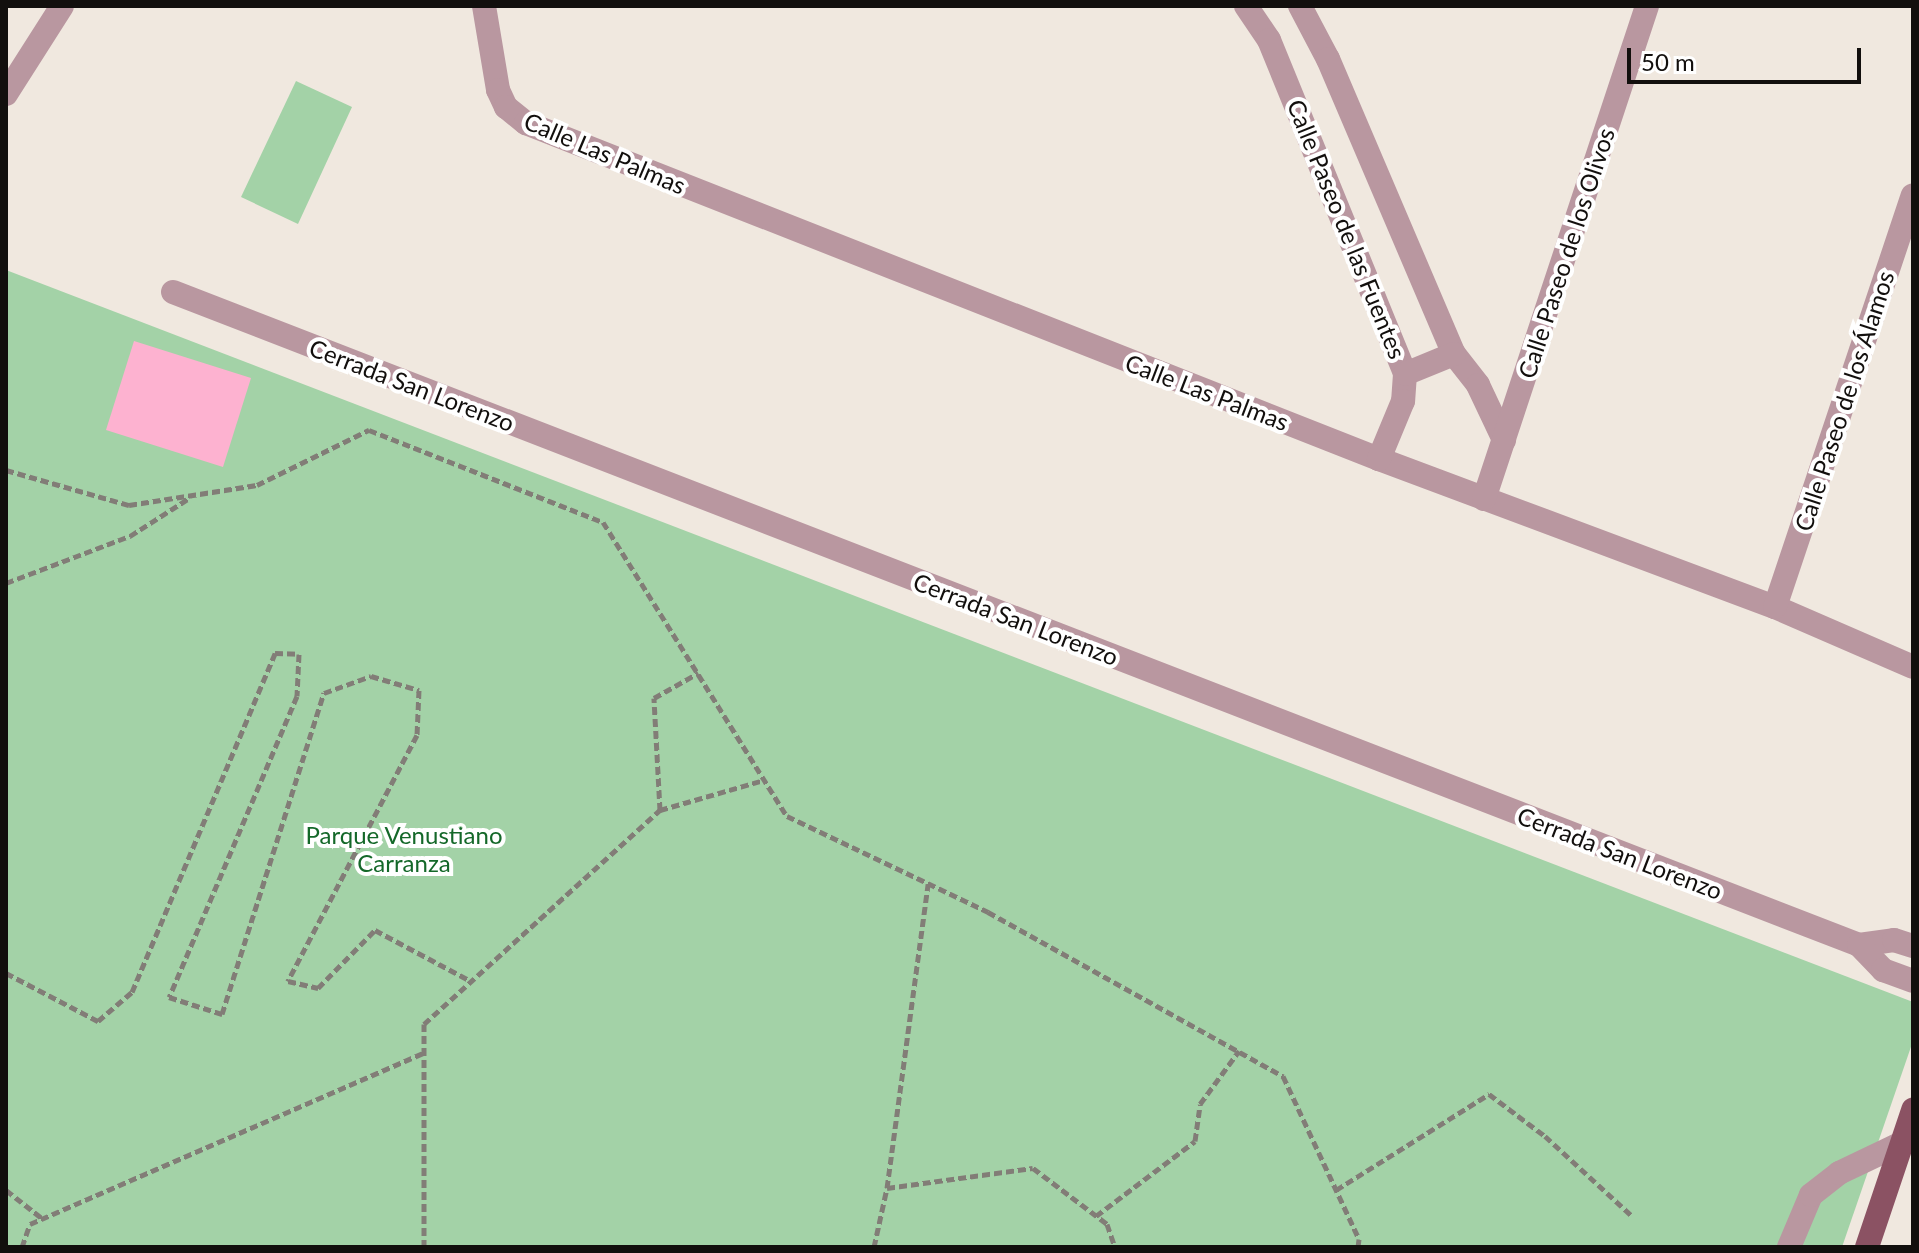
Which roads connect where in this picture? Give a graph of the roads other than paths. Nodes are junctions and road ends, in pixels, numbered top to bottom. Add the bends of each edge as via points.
1 (62, 6) edge
2 (484, 6) edge
3 (1246, 6) edge
4 (1647, 6) edge
5 (1306, 9) edge
6 (6, 94) edge
7 (1913, 195) edge
8 (173, 292) dead end
9 (1454, 354) junction
10 (1405, 374) junction
11 (1504, 440) junction
12 (1379, 459) junction
13 (1484, 499) junction
14 (1775, 607) junction
15 (1913, 667) edge
16 (1859, 945) junction
17 (1913, 946) edge
18 (1913, 981) edge
19 (1913, 1110) edge
20 (1902, 1143) junction
21 (1789, 1247) edge
22 (1867, 1247) edge

1 - 6 street
2 - 12 street, Calle Las Palmas via 494,78 506,107 526,123
3 - 10 street, Calle Paseo de las Fuentes via 1282,68
4 - 11 street, Calle Paseo de los Olivos
5 - 9 street, Calle Paseo de las Fuentes
7 - 14 street, Calle Paseo de los Álamos
8 - 16 street, Cerrada San Lorenzo
9 - 10 street
9 - 11 street, Calle Paseo de las Fuentes via 1478,385
10 - 12 street, Calle Paseo de las Fuentes via 1403,401
11 - 13 street, Calle Paseo de los Olivos
12 - 13 street, Calle Las Palmas
13 - 14 street, Calle Las Palmas
14 - 15 street, Calle Las Palmas
16 - 17 street, Cerrada San Lorenzo via 1894,940
16 - 18 street, Cerrada San Lorenzo via 1883,970
19 - 20 main road
20 - 21 street via 1839,1173 1811,1195
20 - 22 main road

